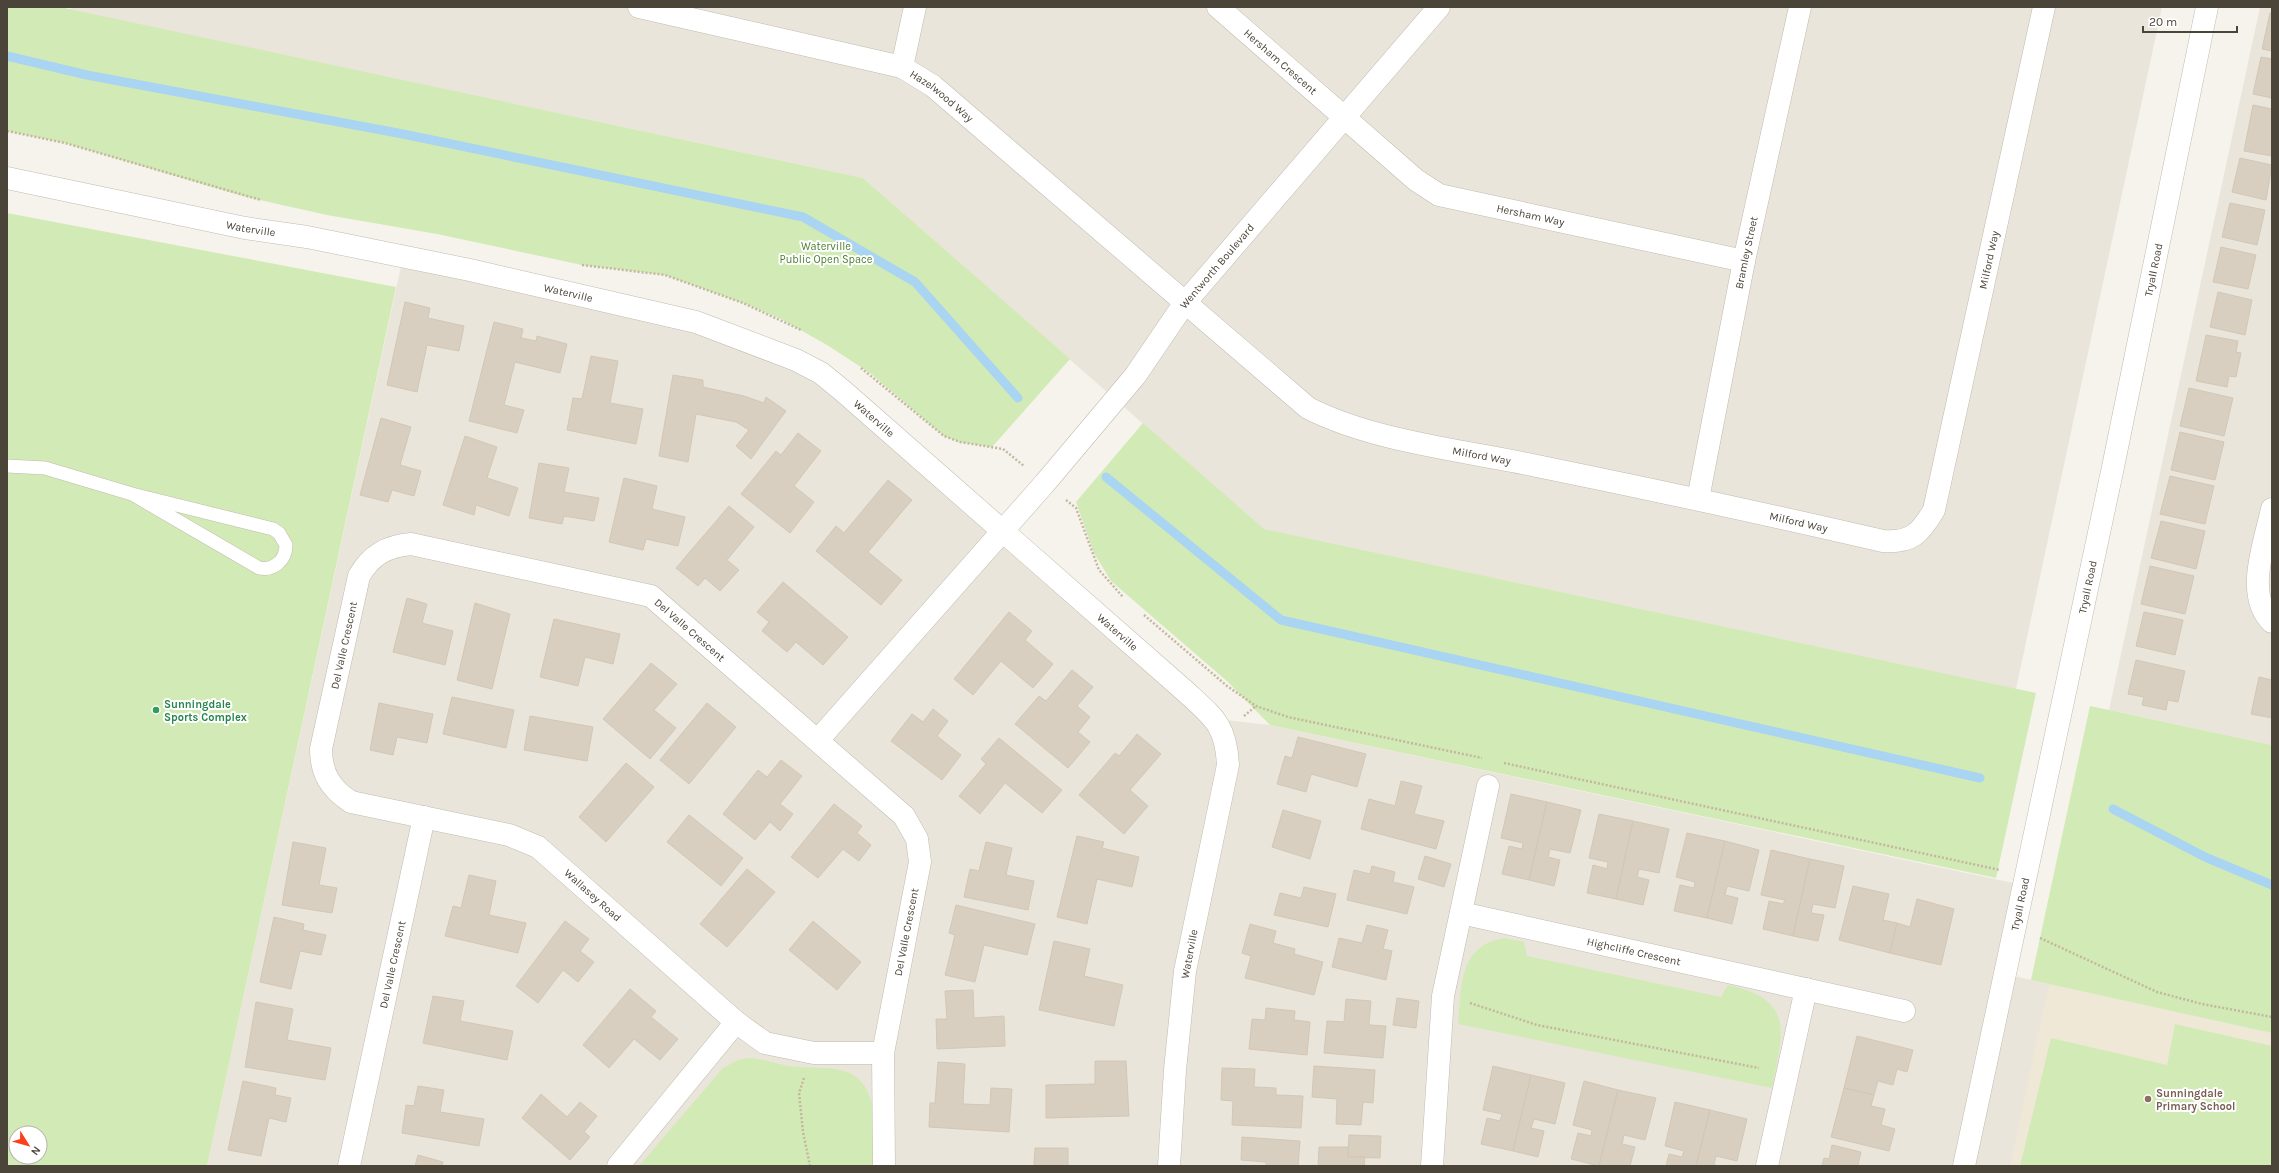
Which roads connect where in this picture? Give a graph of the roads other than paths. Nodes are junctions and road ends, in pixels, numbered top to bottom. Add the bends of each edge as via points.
1 (639, 7) edge
2 (915, 7) edge
3 (1218, 7) edge
4 (1438, 7) edge
5 (1800, 7) edge
6 (2044, 7) edge
7 (2208, 7) edge
8 (673, 10) edge
9 (902, 68) junction
10 (1342, 117) junction
11 (7, 178) edge
12 (1744, 261) junction
13 (1184, 304) junction
14 (7, 466) edge
15 (132, 494) junction
16 (1698, 499) junction
17 (2272, 510) edge
18 (1003, 530) junction
19 (2271, 621) edge
20 (818, 740) junction
21 (1488, 786) dead end
22 (424, 817) junction
23 (1461, 913) junction
24 (1806, 989) junction
25 (1904, 1011) dead end
26 (736, 1022) junction
27 (883, 1053) junction
28 (349, 1166) edge
29 (618, 1166) edge
30 (884, 1166) edge
31 (1169, 1166) edge
32 (1432, 1166) edge
33 (1767, 1166) edge
34 (1964, 1166) edge

1 - 8 street, Hazelwood Way
2 - 9 street
3 - 10 street, Hersham Crescent
4 - 10 street, Wentworth Boulevard
5 - 12 street, Bramley Street
6 - 16 street, Milford Way via 1934,510 1926,524 1916,534 1900,542 1883,541
7 - 34 street, Tryall Road via 2115,460
8 - 9 street, Hazelwood Way
9 - 13 street, Hazelwood Way via 933,86
10 - 12 street, Hersham Way via 1416,180 1439,195
10 - 13 street, Wentworth Boulevard
11 - 18 street, Waterville via 245,228 307,237 470,270 696,322 796,360 821,374
12 - 16 street, Bramley Street
13 - 16 street, Milford Way via 1308,408 1331,420 1384,435
13 - 18 street, Wentworth Boulevard via 1134,376
14 - 15 lane via 45,468
15 - 15 lane via 273,529 286,545 284,555 276,566 259,568
17 - 19 street via 2257,580 2261,606
18 - 20 street
18 - 31 street, Waterville via 1216,719 1227,746 1228,765 1185,971
20 - 22 street, Del Valle Crescent via 651,596 411,544 397,545 374,557 360,576 321,749 321,761 329,783 351,802
20 - 27 street, Del Valle Crescent via 904,816 917,839 920,862
21 - 23 street
22 - 26 street, Wallasey Road via 509,835 538,847
22 - 28 street, Del Valle Crescent
23 - 24 street, Highcliffe Crescent
23 - 32 street via 1443,996
24 - 25 street, Highcliffe Crescent
24 - 33 street
26 - 27 street, Wallasey Road via 765,1043 814,1053
26 - 29 street
27 - 30 street, Del Valle Crescent

